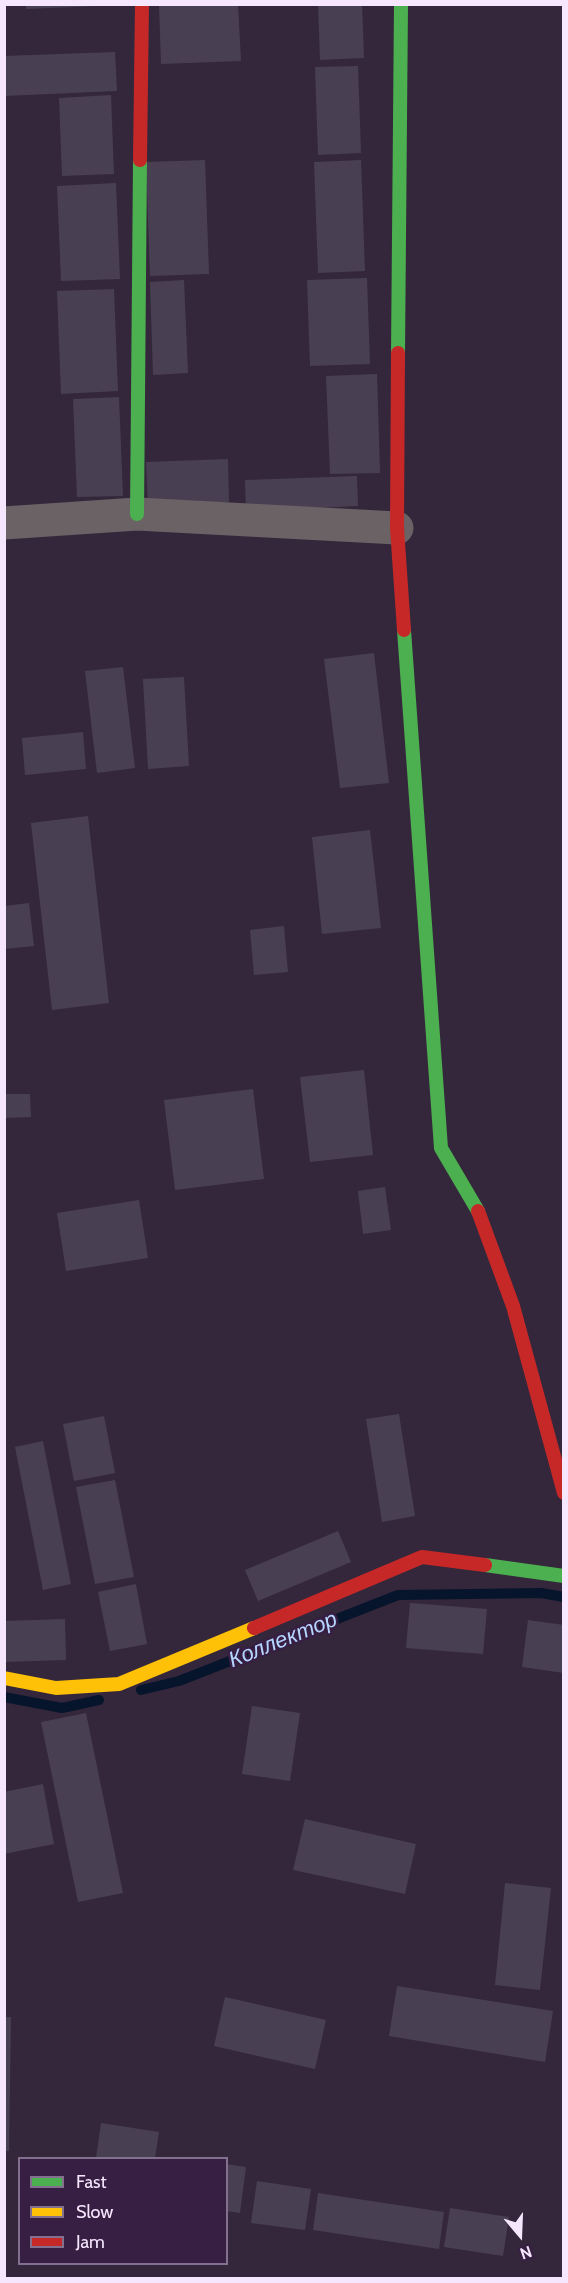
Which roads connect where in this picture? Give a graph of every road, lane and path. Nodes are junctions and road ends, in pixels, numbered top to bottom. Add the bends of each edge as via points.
1 (142, 4) edge
2 (401, 4) edge
3 (137, 514) junction
4 (4, 523) edge
5 (397, 528) junction
6 (564, 1493) edge
7 (564, 1576) edge
8 (4, 1678) edge

1 - 3 street
2 - 5 street
3 - 4 street
3 - 5 street
5 - 6 street via 441,1148 479,1212 513,1306
7 - 8 street via 422,1557 119,1684 56,1688

